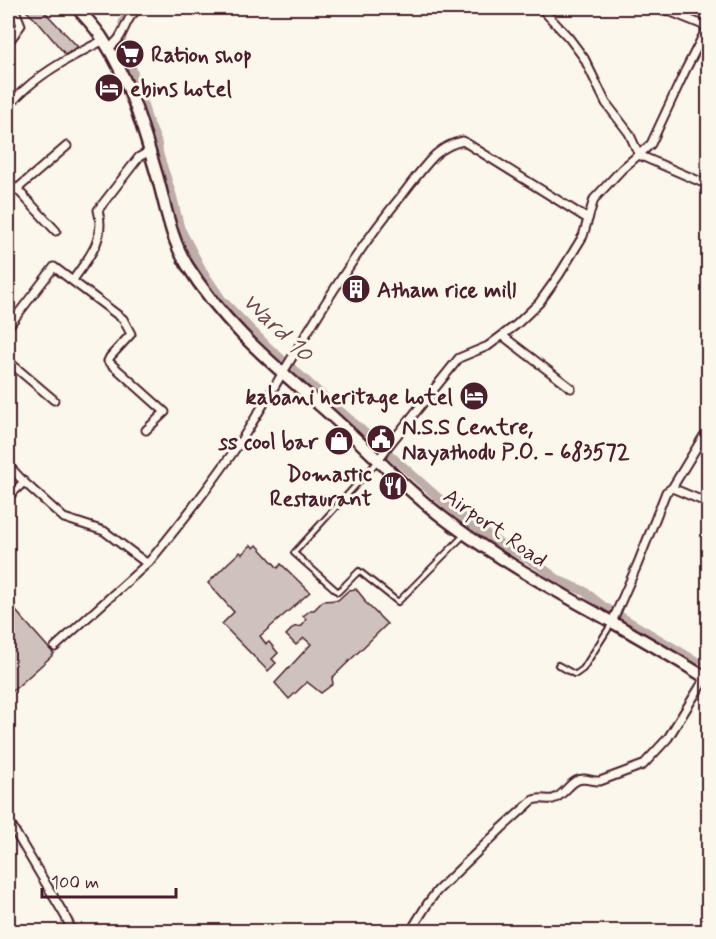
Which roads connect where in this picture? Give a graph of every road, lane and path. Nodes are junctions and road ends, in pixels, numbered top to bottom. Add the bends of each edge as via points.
1 (14, 8) edge
2 (77, 8) edge
3 (139, 8) edge
4 (541, 8) edge
5 (661, 8) edge
6 (708, 26) edge
7 (8, 43) edge
8 (106, 44) junction
9 (8, 107) edge
10 (68, 146) dead end
11 (150, 151) junction
12 (639, 155) junction
13 (8, 183) edge
14 (708, 185) edge
15 (17, 189) junction
16 (588, 219) junction
17 (56, 231) dead end
18 (73, 280) junction
19 (8, 327) edge
20 (503, 336) junction
21 (8, 361) edge
22 (284, 371) junction
23 (571, 388) dead end
24 (54, 400) dead end
25 (146, 430) dead end
26 (708, 432) edge
27 (379, 459) junction
28 (8, 465) edge
29 (24, 482) junction
30 (672, 488) junction
31 (8, 497) edge
32 (708, 503) edge
33 (465, 534) junction
34 (149, 562) junction
35 (612, 622) junction
36 (55, 647) dead end
37 (558, 665) dead end
38 (707, 678) edge
39 (8, 820) edge
40 (10, 831) edge
41 (72, 932) edge
42 (410, 932) edge

1 - 7 street via 21,25
2 - 8 main road, Airport Road
3 - 8 street via 115,45
4 - 12 street via 584,58 606,103 629,133
5 - 6 street
6 - 12 street via 651,144
8 - 9 street via 74,55 23,90
8 - 11 main road, Airport Road via 126,81
10 - 15 street
11 - 18 street via 139,157 98,210 101,222 96,246
11 - 22 main road, Airport Road via 170,227 186,263 225,317
12 - 14 street
12 - 16 street via 594,199
13 - 15 street
15 - 17 street
16 - 20 street via 583,236 539,303
16 - 22 street via 463,141 452,143 436,154 380,221 335,285
18 - 19 street via 54,267
18 - 25 street via 123,319 131,334 108,361 165,411
20 - 23 street
20 - 27 street via 459,358
21 - 24 street
22 - 27 main road, Airport Road
22 - 34 street via 212,483
26 - 30 street
27 - 33 main road, Airport Road
27 - 33 lane via 294,553 338,592 358,571 398,602
28 - 29 street
29 - 31 street
29 - 34 street via 64,518 104,531
30 - 32 street
30 - 35 street via 666,492
33 - 35 main road, Airport Road
34 - 36 street
35 - 37 lane via 579,673
35 - 38 main road, Airport Road
38 - 42 street via 668,738 643,765 596,782 580,779 553,799 533,800 437,891
39 - 40 street
40 - 41 street

